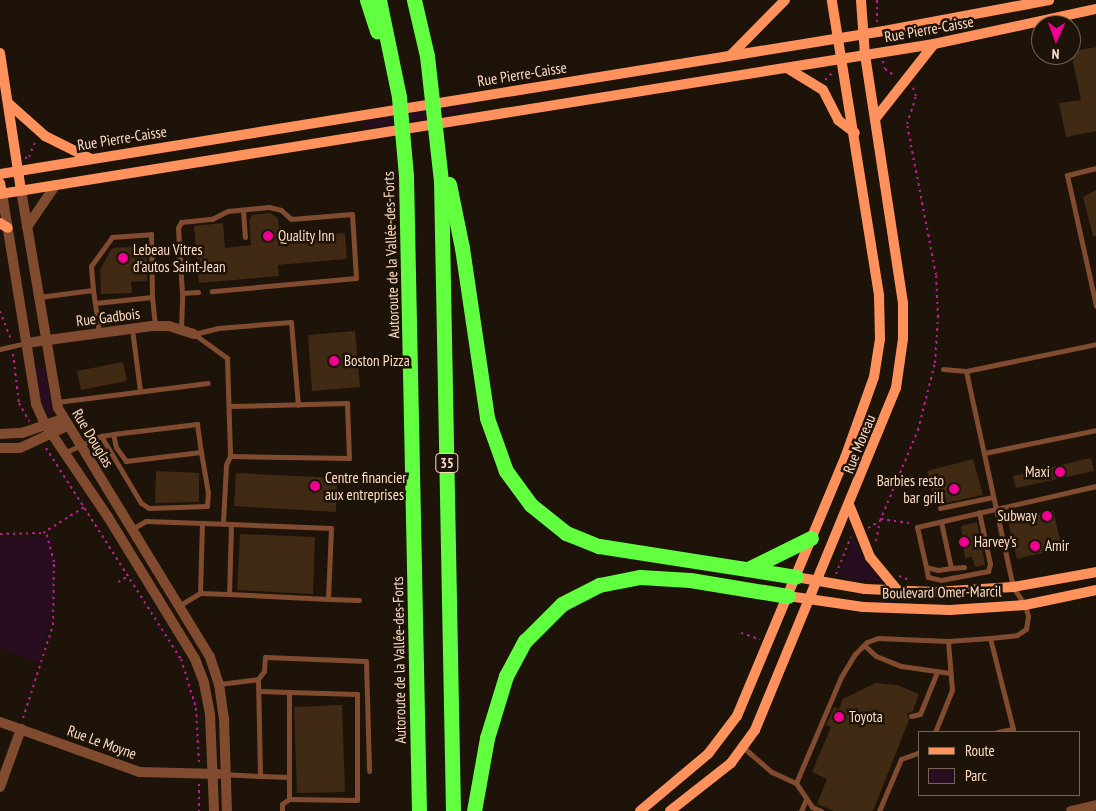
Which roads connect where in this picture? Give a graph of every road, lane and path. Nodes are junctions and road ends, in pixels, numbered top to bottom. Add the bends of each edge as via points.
1 (367, 0) edge
2 (379, 0) edge
3 (414, 0) edge
4 (785, 0) edge
5 (832, 0) edge
6 (861, 0) edge
7 (877, 0) edge
8 (1049, 0) edge
9 (875, 8) dead end
10 (1096, 9) edge
11 (862, 34) junction
12 (838, 38) junction
13 (934, 44) junction
14 (0, 53) edge
15 (731, 55) junction
16 (865, 56) junction
17 (842, 59) junction
18 (883, 61) dead end
19 (787, 68) junction
20 (834, 71) dead end
21 (897, 78) dead end
22 (823, 82) dead end
23 (907, 84) dead end
24 (8, 102) junction
25 (435, 114) junction
26 (876, 119) junction
27 (854, 133) junction
28 (36, 142) dead end
29 (25, 158) dead end
30 (91, 159) junction
31 (1096, 168) edge
32 (18, 171) junction
33 (0, 174) edge
34 (55, 186) junction
35 (1, 190) edge
36 (21, 190) junction
37 (243, 210) junction
38 (408, 220) junction
39 (4, 226) edge
40 (27, 227) junction
41 (245, 237) dead end
42 (94, 290) junction
43 (212, 291) dead end
44 (198, 292) dead end
45 (182, 293) junction
46 (38, 297) junction
47 (152, 297) junction
48 (95, 303) junction
49 (1096, 306) edge
50 (0, 311) edge
51 (155, 326) junction
52 (132, 328) junction
53 (181, 330) junction
54 (99, 332) junction
55 (194, 334) junction
56 (46, 340) junction
57 (12, 341) dead end
58 (26, 343) junction
59 (1096, 344) edge
60 (0, 349) edge
61 (13, 354) dead end
62 (943, 369) dead end
63 (966, 371) junction
64 (208, 383) dead end
65 (140, 391) junction
66 (56, 402) junction
67 (298, 404) junction
68 (230, 406) junction
69 (29, 422) dead end
70 (65, 422) junction
71 (45, 424) junction
72 (1096, 430) edge
73 (52, 433) junction
74 (0, 434) edge
75 (113, 434) junction
76 (101, 436) junction
77 (78, 445) junction
78 (46, 447) dead end
79 (0, 448) edge
80 (66, 452) junction
81 (201, 452) junction
82 (984, 453) junction
83 (230, 456) junction
84 (1096, 486) edge
85 (993, 497) junction
86 (850, 506) junction
87 (84, 507) junction
88 (940, 508) dead end
89 (996, 508) junction
90 (979, 512) junction
91 (881, 520) junction
92 (908, 522) dead end
93 (941, 522) junction
94 (202, 523) junction
95 (223, 524) junction
96 (231, 524) junction
97 (865, 529) dead end
98 (132, 530) junction
99 (46, 532) junction
100 (0, 534) edge
101 (853, 535) dead end
102 (811, 538) junction
103 (875, 547) dead end
104 (926, 567) junction
105 (964, 567) dead end
106 (951, 568) junction
107 (748, 569) junction
108 (1096, 572) edge
109 (898, 574) dead end
110 (128, 576) junction
111 (835, 576) dead end
112 (796, 577) junction
113 (818, 581) junction
114 (118, 582) dead end
115 (912, 582) dead end
116 (1013, 587) junction
117 (1096, 590) edge
118 (898, 591) junction
119 (200, 593) junction
120 (229, 594) junction
121 (788, 596) junction
122 (328, 599) junction
123 (810, 599) junction
124 (359, 600) dead end
125 (1025, 604) junction
126 (180, 605) junction
127 (741, 633) dead end
128 (990, 638) junction
129 (948, 641) junction
130 (769, 642) junction
131 (864, 645) junction
132 (937, 672) junction
133 (951, 673) junction
134 (258, 679) junction
135 (219, 684) junction
136 (259, 691) junction
137 (289, 692) junction
138 (911, 716) dead end
139 (0, 722) edge
140 (22, 724) junction
141 (935, 731) edge
142 (1002, 731) edge
143 (744, 748) junction
144 (918, 753) edge
145 (198, 760) dead end
146 (369, 770) dead end
147 (212, 774) junction
148 (226, 774) junction
149 (260, 776) junction
150 (289, 777) junction
151 (796, 783) junction
152 (199, 786) dead end
153 (0, 787) edge
154 (289, 799) junction
155 (806, 799) junction
156 (1096, 805) edge
157 (199, 811) edge
158 (214, 811) edge
159 (227, 811) edge
160 (282, 811) edge
161 (419, 811) edge
162 (453, 811) edge
163 (474, 811) edge
164 (640, 811) edge
165 (670, 811) edge
166 (801, 811) edge
167 (821, 811) edge
168 (879, 811) edge
169 (1071, 811) edge

1 - 38 highway via 394,102
2 - 38 highway, Autoroute de la Vallée-des-Forts / 35 via 399,98
3 - 25 highway, 35
4 - 15 main road via 768,20 746,36
5 - 12 main road, Rue Moreau
6 - 11 main road, Rue Moreau
7 - 9 path
8 - 11 main road, Rue Pierre-Caisse
10 - 13 main road, Rue Pierre-Caisse
11 - 12 main road, Rue Pierre-Caisse
11 - 16 main road, Rue Moreau
12 - 15 main road, Rue Pierre-Caisse
12 - 17 main road, Rue Moreau
13 - 16 main road, Rue Pierre-Caisse
13 - 26 main road
14 - 24 main road, Rue Douglas
15 - 30 main road, Rue Pierre-Caisse
16 - 17 main road, Rue Pierre-Caisse
16 - 26 main road, Rue Moreau
17 - 19 main road, Rue Pierre-Caisse
17 - 27 main road, Rue Moreau
18 - 21 path via 885,69
19 - 27 main road via 823,90 838,120
19 - 34 main road, Rue Pierre-Caisse
20 - 22 path
23 - 91 path via 916,94 907,124 936,275 938,332 927,401
24 - 30 main road via 46,136
24 - 32 main road, Rue Douglas
25 - 107 highway via 462,248 483,404 495,446 514,485 549,521 587,542 624,552
25 - 162 highway, 35 via 444,250
26 - 86 main road, Rue Moreau via 902,288 903,339 891,403
27 - 102 main road, Rue Moreau via 879,295 879,349 866,404
28 - 29 path via 29,157
30 - 32 main road, Rue Pierre-Caisse
31 - 49 lane via 1067,175
32 - 33 main road, Rue Pierre-Caisse
32 - 36 main road, Rue Douglas
34 - 36 main road, Rue Pierre-Caisse
34 - 40 street
35 - 36 main road, Rue Pierre-Caisse
35 - 39 street, Rue Douglas
36 - 40 street, Rue Douglas
37 - 41 lane
37 - 43 lane via 273,208 291,219 352,214 356,278
37 - 45 lane via 178,224
38 - 161 highway, Autoroute de la Vallée-des-Forts / 35
39 - 58 street, Rue Douglas
40 - 46 street, Rue Douglas
42 - 46 lane
42 - 47 lane via 91,266 112,237 151,234
42 - 48 lane
44 - 45 lane
45 - 53 lane
46 - 56 street, Rue Douglas
47 - 48 lane
47 - 51 lane
48 - 54 lane
50 - 57 path
51 - 52 street, Rue Gadbois
51 - 53 street, Rue Gadbois
52 - 54 street, Rue Gadbois
52 - 65 lane
53 - 55 street, Rue Gadbois
54 - 56 street, Rue Gadbois
55 - 67 lane via 218,328 291,322
55 - 68 lane via 226,358
56 - 58 street, Rue Gadbois
56 - 66 street, Rue Douglas
58 - 60 lane
58 - 71 street, Rue Douglas via 34,396
59 - 63 lane
61 - 69 path via 19,403
62 - 63 lane
63 - 82 lane
64 - 65 lane
65 - 66 lane
66 - 70 street, Rue Douglas
67 - 68 lane
67 - 83 lane via 347,403 349,458
68 - 83 lane
70 - 71 street
70 - 73 street
70 - 77 street, Rue Douglas
71 - 73 street, Rue Douglas
71 - 74 street via 22,433
72 - 82 lane
73 - 79 street via 20,448
73 - 80 street, Rue Douglas
75 - 76 lane
75 - 81 lane via 116,447 126,461
75 - 81 lane via 197,424
76 - 77 lane
76 - 81 lane via 141,503 149,508 206,508 208,493
77 - 80 lane
77 - 98 street, Rue Douglas
78 - 87 path
80 - 147 street, Rue Douglas via 177,625 195,659 209,703
82 - 85 lane
83 - 95 lane via 226,465
84 - 89 lane
85 - 88 lane
85 - 89 lane
86 - 113 main road, Rue Moreau
86 - 118 main road via 870,557
87 - 99 path
87 - 110 path
89 - 90 lane
89 - 116 lane
90 - 93 lane
90 - 104 lane via 990,564 988,571 941,580 928,577
91 - 92 path
91 - 97 path
91 - 103 path
93 - 104 lane via 917,527
93 - 106 lane
94 - 95 lane
94 - 98 lane via 146,521
94 - 119 lane
95 - 96 lane
96 - 120 lane
96 - 122 lane via 331,528
98 - 126 street, Rue Douglas
99 - 100 path
99 - 140 path via 54,562 54,625
101 - 111 path
102 - 107 highway
102 - 112 main road, Rue Moreau
104 - 106 lane via 938,570
105 - 106 lane
107 - 112 highway
108 - 116 main road, Boulevard Omer-Marcil
109 - 115 path, Boulevard Omer-Marcil
110 - 114 path
110 - 145 path via 186,672 196,708
112 - 113 main road, Boulevard Omer-Marcil
112 - 121 main road, Rue Moreau
113 - 118 main road, Boulevard Omer-Marcil
113 - 123 main road, Rue Moreau
116 - 118 main road, Boulevard Omer-Marcil
116 - 125 lane
117 - 125 main road, Boulevard Omer-Marcil
119 - 120 lane
119 - 126 lane
120 - 122 lane
121 - 123 main road, Boulevard Omer-Marcil
121 - 130 main road, Rue Moreau
121 - 163 highway via 651,576 610,582 562,604 524,641 506,676 487,738
122 - 124 lane
123 - 125 main road, Boulevard Omer-Marcil via 918,610
123 - 143 main road, Rue Moreau via 761,717
125 - 128 lane via 1029,621 1026,629 1017,635
126 - 135 street, Rue Douglas via 205,646
127 - 130 path
128 - 129 lane
128 - 142 lane via 1013,729
129 - 131 lane via 878,638
129 - 133 lane
130 - 164 main road, Rue Moreau via 728,733
131 - 132 lane via 885,661
131 - 151 lane via 840,677
132 - 133 lane
132 - 138 lane via 920,714
133 - 141 lane via 950,696
134 - 135 lane
134 - 136 lane
134 - 146 lane via 264,671 265,658 366,661
135 - 148 street, Rue Douglas
136 - 137 lane
136 - 149 lane
137 - 150 lane
137 - 154 lane via 357,694 357,800
139 - 140 street, Rue Le Moyne
140 - 147 street, Rue Le Moyne via 140,772
140 - 153 street
143 - 151 lane via 772,772
143 - 165 main road, Rue Moreau via 716,777
144 - 168 lane via 901,759
147 - 148 street, Rue Le Moyne
147 - 158 street, Rue Douglas
148 - 149 lane
148 - 159 street, Rue Douglas
149 - 150 lane
150 - 154 lane
151 - 155 lane
152 - 157 path
154 - 160 lane via 282,804
155 - 166 lane
155 - 167 lane
156 - 169 street

